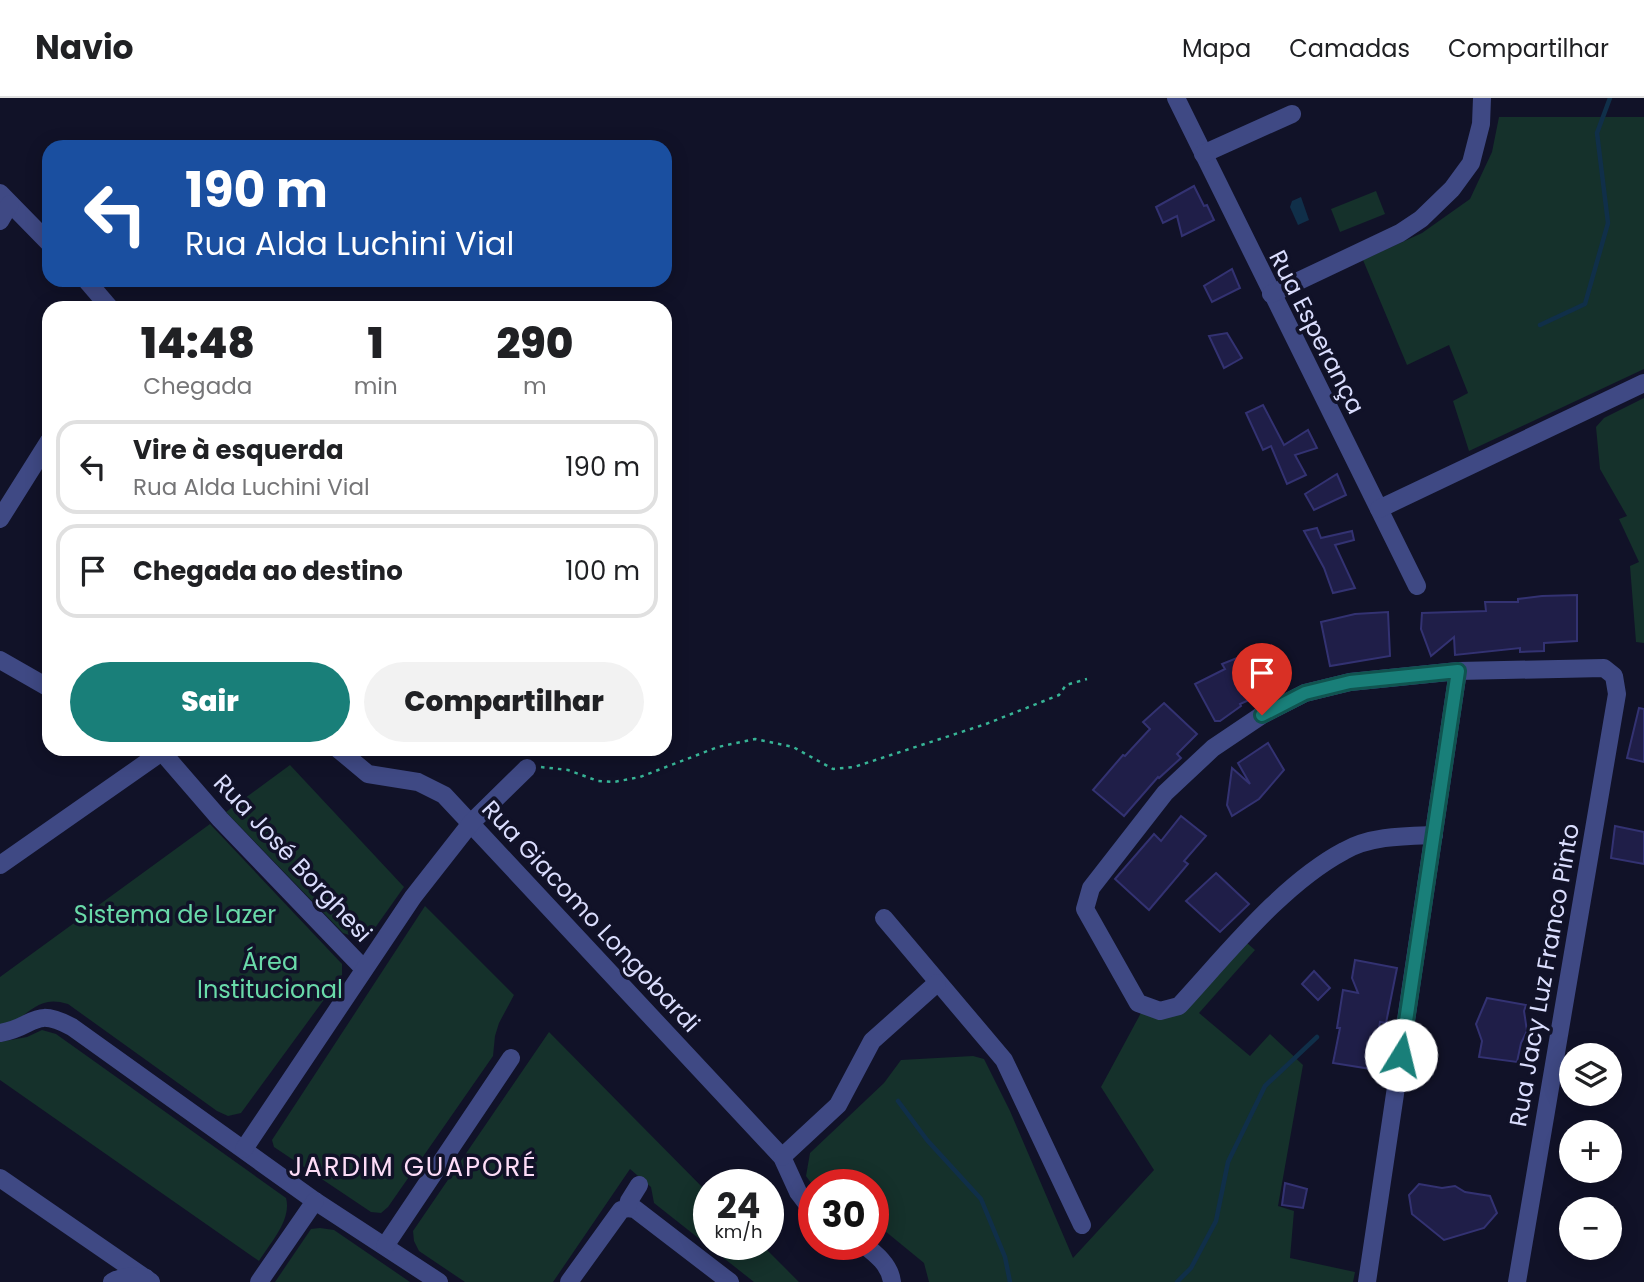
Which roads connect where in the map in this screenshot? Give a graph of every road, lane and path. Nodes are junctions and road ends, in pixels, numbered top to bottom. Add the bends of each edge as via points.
1 (1176, 98) edge
2 (1482, 98) edge
3 (1293, 114) dead end
4 (1203, 154) junction
5 (5, 198) edge
6 (0, 221) edge
7 (42, 236) edge
8 (92, 287) edge
9 (1271, 294) junction
10 (105, 301) edge
11 (1644, 383) edge
12 (42, 460) edge
13 (1379, 509) junction
14 (0, 519) edge
15 (1417, 586) dead end
16 (0, 660) edge
17 (1458, 671) junction
18 (1087, 679) dead end
19 (42, 684) edge
20 (154, 756) edge
21 (167, 756) edge
22 (346, 756) edge
23 (527, 768) joint
24 (471, 822) junction
25 (1434, 835) junction
26 (0, 865) edge
27 (884, 918) dead end
28 (364, 969) junction
29 (937, 983) junction
30 (0, 1033) edge
31 (511, 1058) dead end
32 (244, 1150) junction
33 (782, 1157) junction
34 (0, 1178) edge
35 (639, 1185) dead end
36 (798, 1192) edge
37 (315, 1201) junction
38 (628, 1208) junction
39 (1082, 1226) dead end
40 (385, 1246) junction
41 (881, 1260) edge
42 (149, 1280) edge
43 (112, 1282) edge
44 (259, 1282) edge
45 (439, 1282) edge
46 (569, 1282) edge
47 (730, 1282) edge
48 (892, 1282) edge
49 (1367, 1282) edge
50 (1517, 1282) edge

1 - 4 street, Rua Esperança
2 - 9 street via 1471,163 1421,219
3 - 4 street
4 - 9 street, Rua Esperança
5 - 6 street
5 - 7 street
8 - 10 street
9 - 13 street, Rua Esperança
11 - 13 street
12 - 14 street
13 - 15 street, Rua Esperança
16 - 19 street
17 - 25 street
17 - 25 street via 1350,682 1305,693 1262,715 1213,748 1165,793 1091,888 1085,909 1138,1003 1160,1011 1179,1006 1298,882 1345,849 1391,836
17 - 50 street, Rua Jacy Luz Franco Pinto via 1604,668 1614,676 1616,694
18 - 23 path via 986,724 854,767 833,769 793,747 755,739 614,782 598,782 558,767
20 - 26 street
21 - 28 street, Rua José Borghesi via 220,819
22 - 24 street, Rua Giacomo Longobardi via 368,774 418,782 444,794
23 - 24 street
24 - 28 street
24 - 33 street, Rua Giacomo Longobardi
25 - 49 street
27 - 29 street
28 - 32 street
29 - 33 street via 872,1041 838,1105
29 - 39 street via 1004,1060
30 - 32 street via 39,1016 53,1017
31 - 40 street
32 - 37 street
33 - 36 street, Rua Giacomo Longobardi
34 - 42 street
35 - 38 street
37 - 40 street
37 - 44 street
38 - 46 street via 621,1210
38 - 47 street
40 - 45 street
41 - 48 street
42 - 43 street via 131,1276

